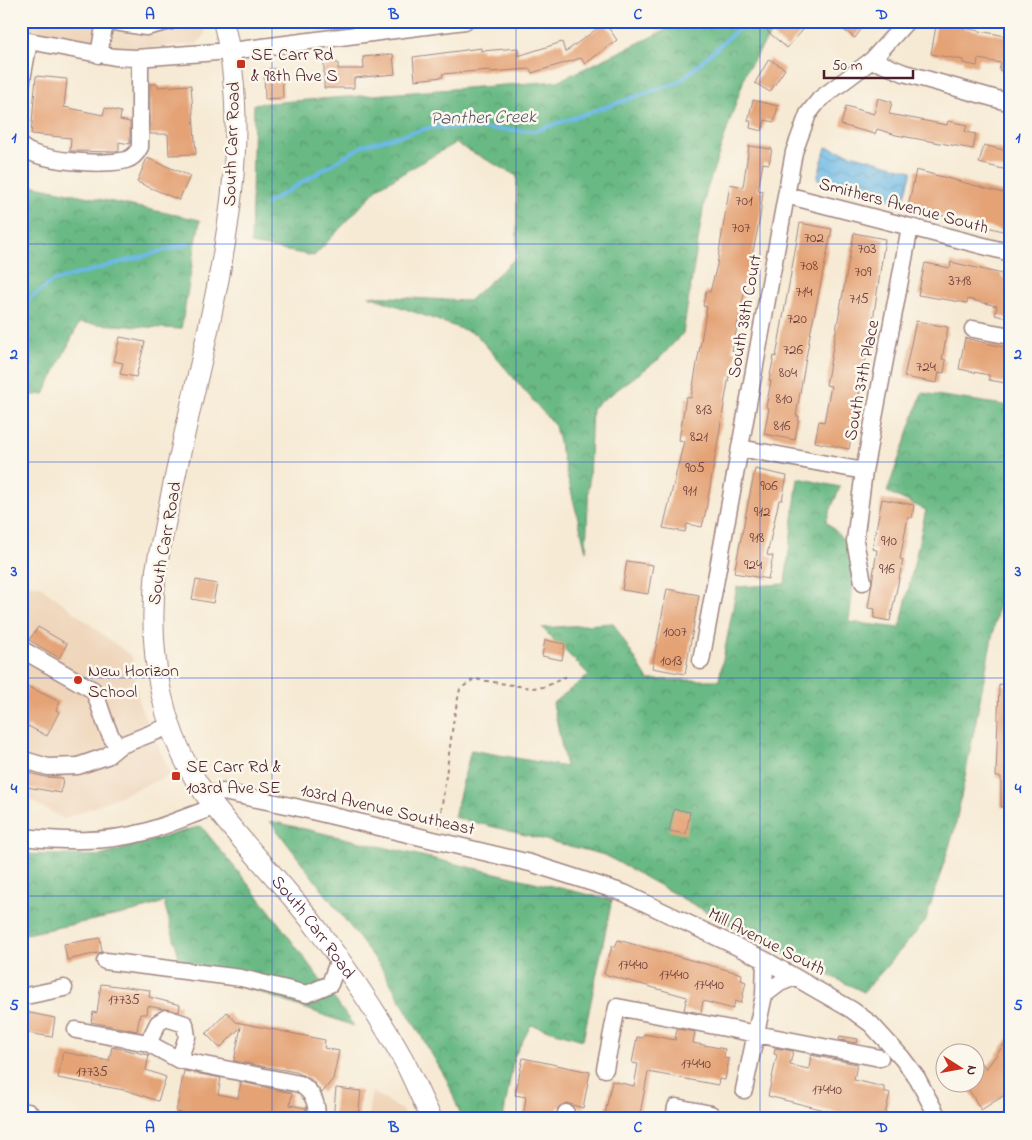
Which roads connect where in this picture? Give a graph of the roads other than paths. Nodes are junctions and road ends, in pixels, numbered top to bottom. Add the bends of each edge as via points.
1 (107, 21) edge
2 (171, 21) edge
3 (223, 21) edge
4 (907, 21) edge
5 (456, 22) edge
6 (231, 51) junction
7 (99, 54) junction
8 (140, 58) junction
9 (872, 60) junction
10 (21, 85) edge
11 (1011, 103) edge
12 (21, 146) edge
13 (786, 195) junction
14 (910, 227) junction
15 (1011, 254) edge
16 (973, 329) dead end
17 (1011, 336) edge
18 (740, 448) junction
19 (864, 471) junction
20 (863, 582) dead end
21 (21, 649) edge
22 (701, 661) dead end
23 (170, 726) junction
24 (119, 746) junction
25 (21, 759) edge
26 (210, 801) junction
27 (21, 836) edge
28 (530, 863) joint
29 (339, 959) junction
30 (766, 960) junction
31 (105, 961) dead end
32 (796, 977) junction
33 (64, 988) dead end
34 (764, 995) junction
35 (21, 997) edge
36 (76, 1030) dead end
37 (756, 1034) junction
38 (148, 1043) junction
39 (880, 1058) dead end
40 (179, 1060) junction
41 (606, 1069) dead end
42 (744, 1090) dead end
43 (21, 1113) edge
44 (37, 1119) edge
45 (316, 1119) edge
46 (432, 1119) edge
47 (674, 1119) edge
48 (710, 1119) edge
49 (939, 1119) edge

1 - 2 street via 146,27
1 - 7 street
3 - 6 main road, South Carr Road
4 - 9 street, South 38th Court
5 - 6 street
6 - 8 street
6 - 23 main road, South Carr Road via 235,120 226,239 166,517 152,609 154,652
7 - 8 street
7 - 10 street via 29,41
8 - 12 street via 140,147 136,154 129,159 89,162 56,159
9 - 11 street via 904,73
9 - 13 street, South 38th Court via 841,81 808,114 794,152
13 - 14 street, Smithers Avenue South
13 - 18 street, South 38th Court
14 - 15 street, Smithers Avenue South
14 - 19 street, South 37th Place
16 - 17 street
18 - 19 street
18 - 22 street, South 38th Court
19 - 20 street, South 37th Place via 855,542
21 - 24 street via 93,690 112,738
23 - 24 street
23 - 26 main road, South Carr Road via 175,742
24 - 25 street via 107,756 78,766 48,767
26 - 27 street, 103rd Avenue Southeast via 144,832 108,839 60,841
26 - 28 street, 103rd Avenue Southeast via 223,792
26 - 29 main road, South Carr Road via 296,900
28 - 30 street, Mill Avenue South via 624,893
29 - 31 street via 330,984 307,994 241,978
29 - 46 main road, South Carr Road via 403,1059
30 - 32 street, Mill Avenue South
30 - 34 street
32 - 34 street via 780,983
32 - 49 street, Mill Avenue South via 871,1024 917,1078
33 - 35 street
34 - 37 street
36 - 38 street
37 - 39 street
37 - 41 street via 618,1007
37 - 42 street
38 - 40 street
38 - 40 street via 158,1023 166,1018 186,1024 187,1037
40 - 45 street via 300,1084 315,1098
43 - 44 street via 28,1112
47 - 48 street via 676,1107 711,1114

